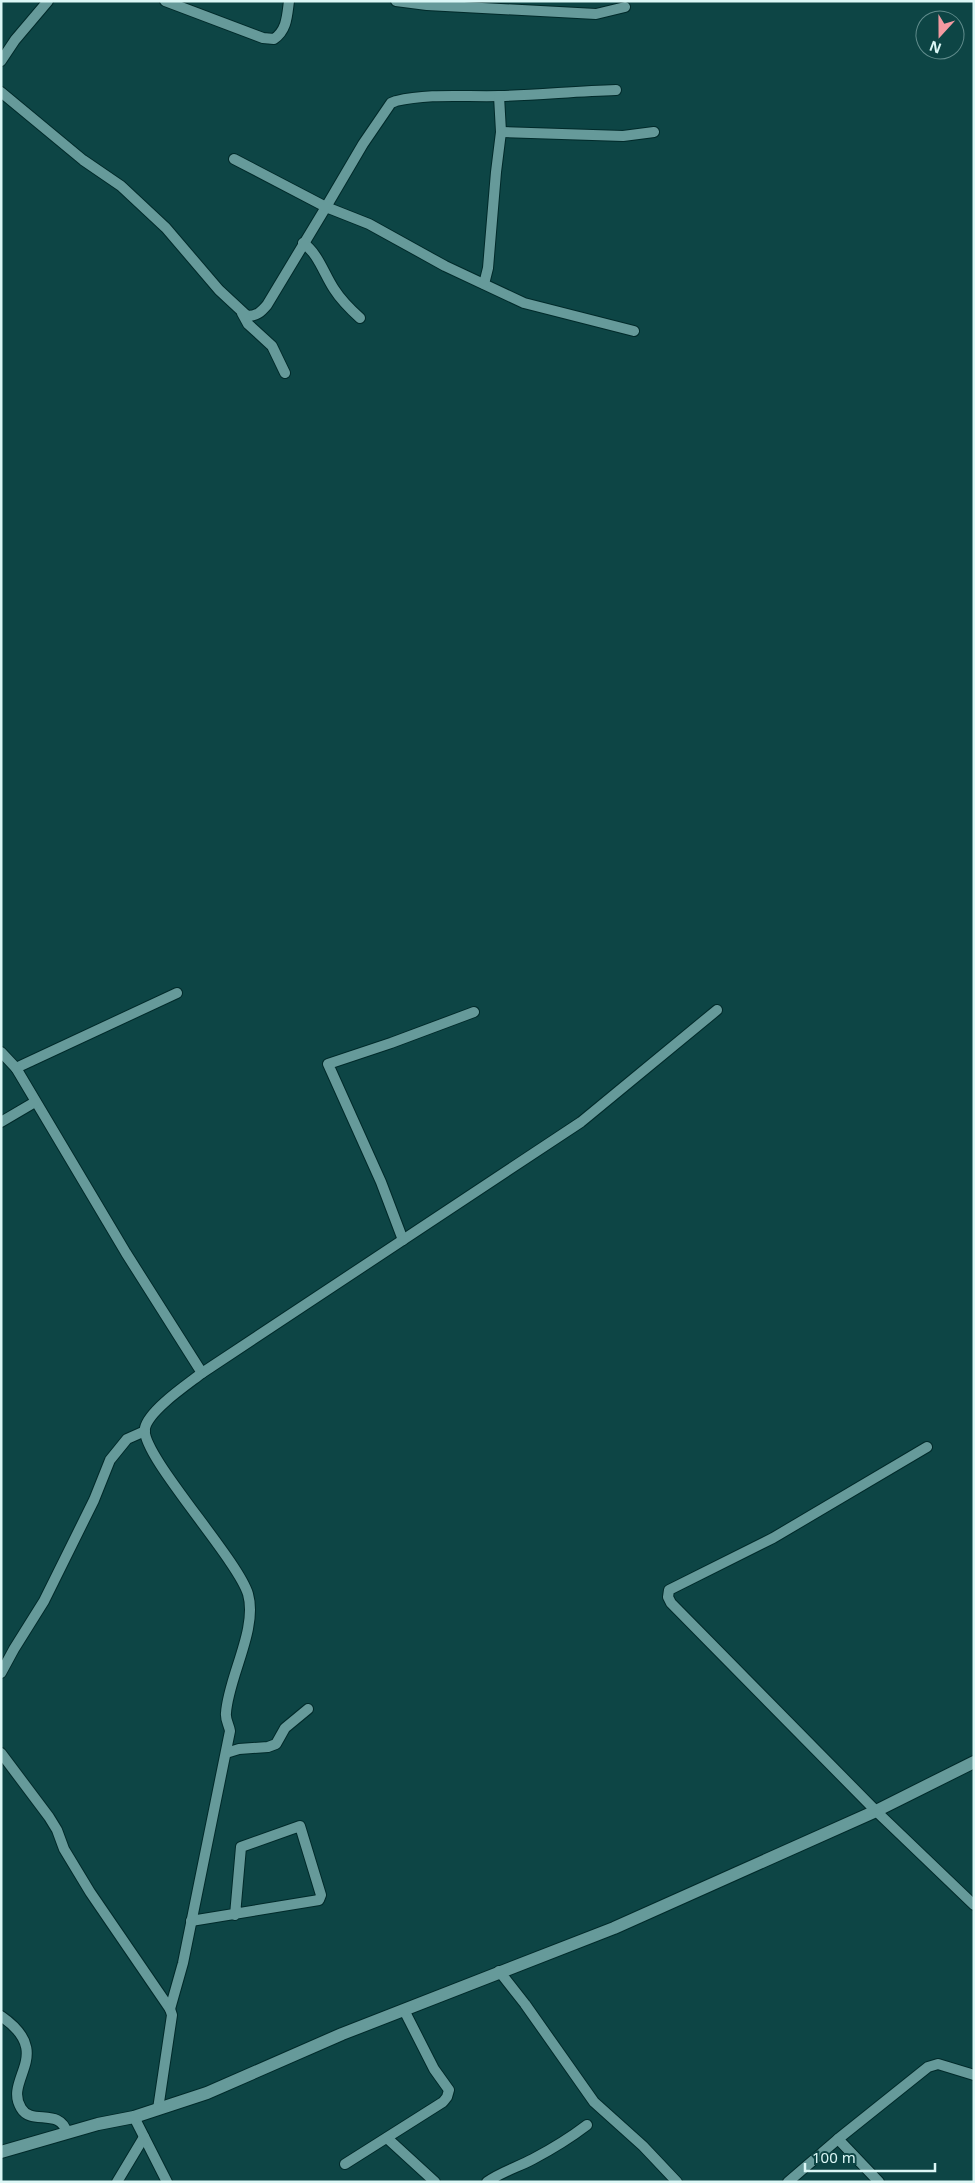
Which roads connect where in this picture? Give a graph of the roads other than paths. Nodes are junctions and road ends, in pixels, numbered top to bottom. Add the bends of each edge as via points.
1 (48, 1) edge
2 (165, 1) edge
3 (289, 1) edge
4 (396, 1) edge
5 (625, 7) dead end
6 (1, 61) edge
7 (616, 90) dead end
8 (1, 92) edge
9 (499, 96) junction
10 (501, 132) junction
11 (654, 132) dead end
12 (234, 159) dead end
13 (326, 207) junction
14 (303, 243) junction
15 (484, 284) junction
16 (242, 313) junction
17 (360, 318) dead end
18 (634, 331) dead end
19 (285, 373) dead end
20 (177, 993) dead end
21 (717, 1010) dead end
22 (474, 1012) dead end
23 (1, 1052) edge
24 (16, 1068) junction
25 (35, 1102) junction
26 (1, 1122) edge
27 (403, 1240) junction
28 (202, 1373) junction
29 (145, 1431) junction
30 (927, 1447) dead end
31 (1, 1673) edge
32 (308, 1709) dead end
33 (226, 1753) junction
34 (1, 1754) edge
35 (974, 1762) edge
36 (876, 1810) junction
37 (974, 1905) edge
38 (235, 1915) junction
39 (190, 1921) junction
40 (499, 1971) junction
41 (170, 2009) junction
42 (404, 2010) junction
43 (1, 2016) edge
44 (974, 2075) edge
45 (158, 2109) junction
46 (134, 2116) junction
47 (587, 2125) dead end
48 (68, 2133) junction
49 (144, 2137) junction
50 (387, 2138) junction
51 (838, 2138) junction
52 (1, 2152) edge
53 (345, 2164) dead end
54 (117, 2182) edge
55 (167, 2182) edge
56 (435, 2182) edge
57 (487, 2182) edge
58 (676, 2182) edge
59 (788, 2182) edge
60 (879, 2182) edge

1 - 6 street
2 - 3 street via 263,38 274,39 285,26
4 - 5 street via 596,14
7 - 9 street
8 - 16 street via 83,160 121,186 166,228
9 - 10 street
9 - 13 street via 403,99 391,104
10 - 11 street via 623,136
10 - 15 street
12 - 13 street
13 - 14 street
13 - 15 street via 369,224
14 - 16 street via 260,313 253,316
14 - 17 street via 315,255 346,305
15 - 18 street via 524,303
16 - 19 street via 248,324 272,346
20 - 24 street
21 - 27 street via 581,1122
22 - 27 street via 328,1064
23 - 24 street
24 - 25 street
25 - 26 street
25 - 28 street
27 - 28 street
28 - 29 street via 173,1394 150,1417
29 - 31 street via 127,1439 110,1460 44,1601
29 - 33 street via 146,1440 157,1460 236,1572 248,1595 249,1618 226,1714 230,1731
30 - 36 street via 773,1538 669,1590 668,1597
32 - 33 street via 285,1728 276,1744
33 - 39 street
34 - 41 street via 49,1817 64,1850 90,1892
35 - 36 street
36 - 37 street
36 - 40 street via 614,1928
38 - 38 street via 319,1900 321,1895 300,1826 241,1847
38 - 39 street
39 - 41 street
40 - 42 street
40 - 58 street via 594,2102 643,2146
41 - 45 street via 172,2015
42 - 45 street via 207,2093
42 - 50 street via 434,2069 449,2090 443,2102
43 - 48 street via 17,2030 26,2044 26,2061 18,2089 20,2107 28,2115 61,2121
44 - 51 street via 938,2064 928,2068
45 - 46 street
46 - 48 street
46 - 49 street
47 - 57 street via 540,2155
48 - 52 street
49 - 54 street
49 - 55 street
50 - 53 street
50 - 56 street
51 - 59 street
51 - 60 street

